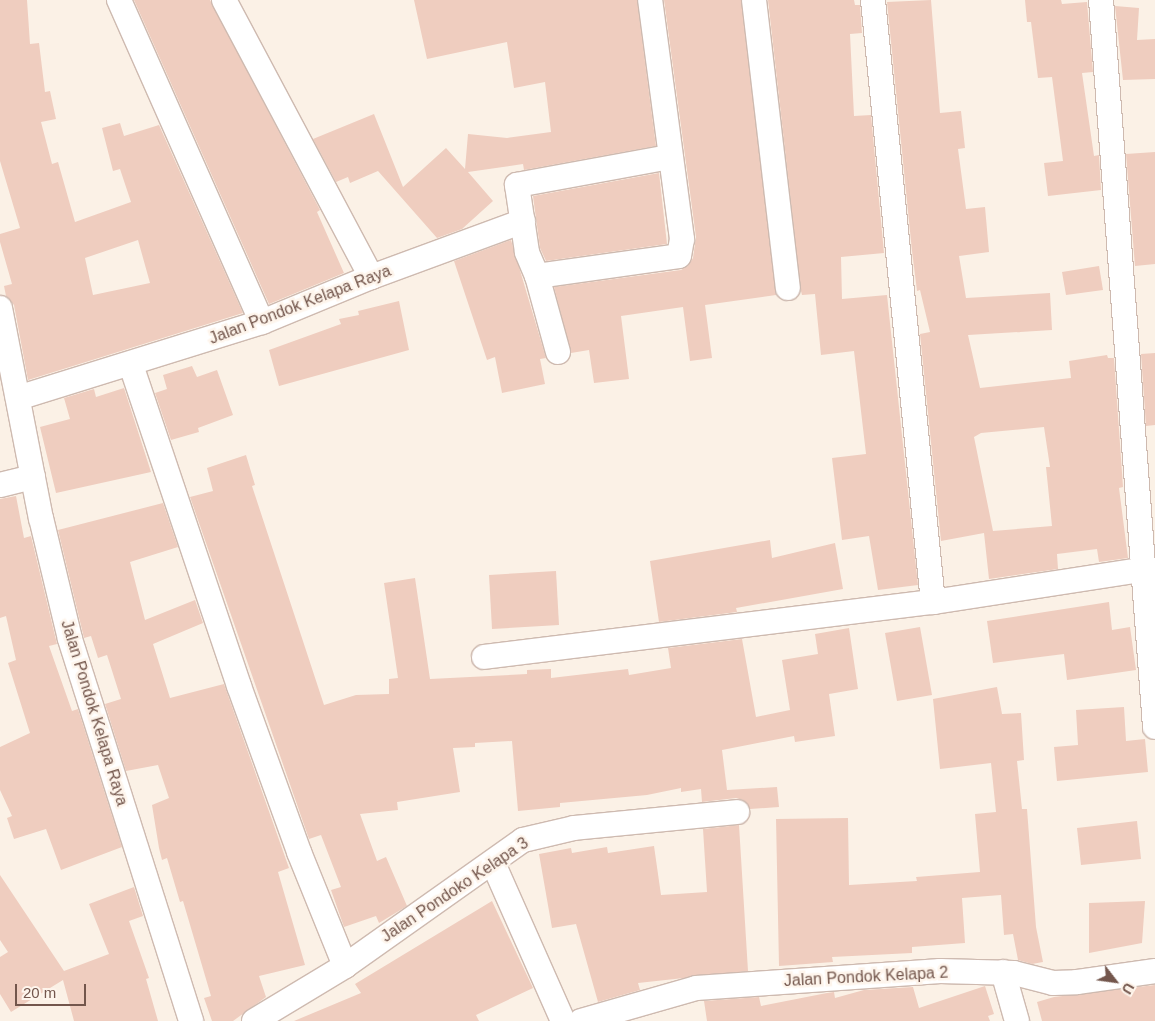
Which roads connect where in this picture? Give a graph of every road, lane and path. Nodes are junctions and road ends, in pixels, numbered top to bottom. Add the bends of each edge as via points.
1 (119, 0) edge
2 (224, 0) edge
3 (650, 0) edge
4 (754, 0) edge
5 (873, 0) edge
6 (1101, 0) edge
7 (670, 157) junction
8 (523, 222) junction
9 (538, 276) junction
10 (370, 277) junction
11 (788, 288) dead end
12 (0, 308) edge
13 (262, 322) junction
14 (558, 352) dead end
15 (131, 365) junction
16 (18, 398) junction
17 (32, 477) junction
18 (0, 485) edge
19 (1145, 568) junction
20 (933, 602) junction
21 (484, 657) dead end
22 (1155, 727) edge
23 (737, 812) dead end
24 (493, 863) junction
25 (345, 966) junction
26 (1155, 971) edge
27 (1003, 972) junction
28 (191, 1021) edge
29 (254, 1021) edge
30 (563, 1021) edge
31 (581, 1021) edge
32 (1017, 1021) edge

1 - 13 street
2 - 10 street
3 - 7 street
4 - 11 street
5 - 20 street
6 - 19 street
7 - 8 street via 517,185
7 - 9 street via 682,239 679,256
8 - 9 street via 527,252
8 - 10 street, Jalan Pondok Kelapa Raya
9 - 14 street
10 - 13 street, Jalan Pondok Kelapa Raya
12 - 16 street, Jalan Pondok Kelapa Raya
13 - 15 street, Jalan Pondok Kelapa Raya
15 - 16 street, Jalan Pondok Kelapa Raya
15 - 25 street via 239,686 299,852
16 - 17 street, Jalan Pondok Kelapa Raya
17 - 18 street
17 - 28 street, Jalan Pondok Kelapa Raya via 70,639
19 - 20 street
19 - 22 street
20 - 21 street
23 - 24 street, Jalan Pondoko Kelapa 3 via 574,828 540,835 523,840
24 - 25 street, Jalan Pondoko Kelapa 3
24 - 30 street
25 - 29 street, Jalan Pondoko Kelapa 3
26 - 27 street, Jalan Pondok Kelapa 2 via 1053,983
27 - 31 street, Jalan Pondok Kelapa 2 via 940,971 696,988
27 - 32 street

